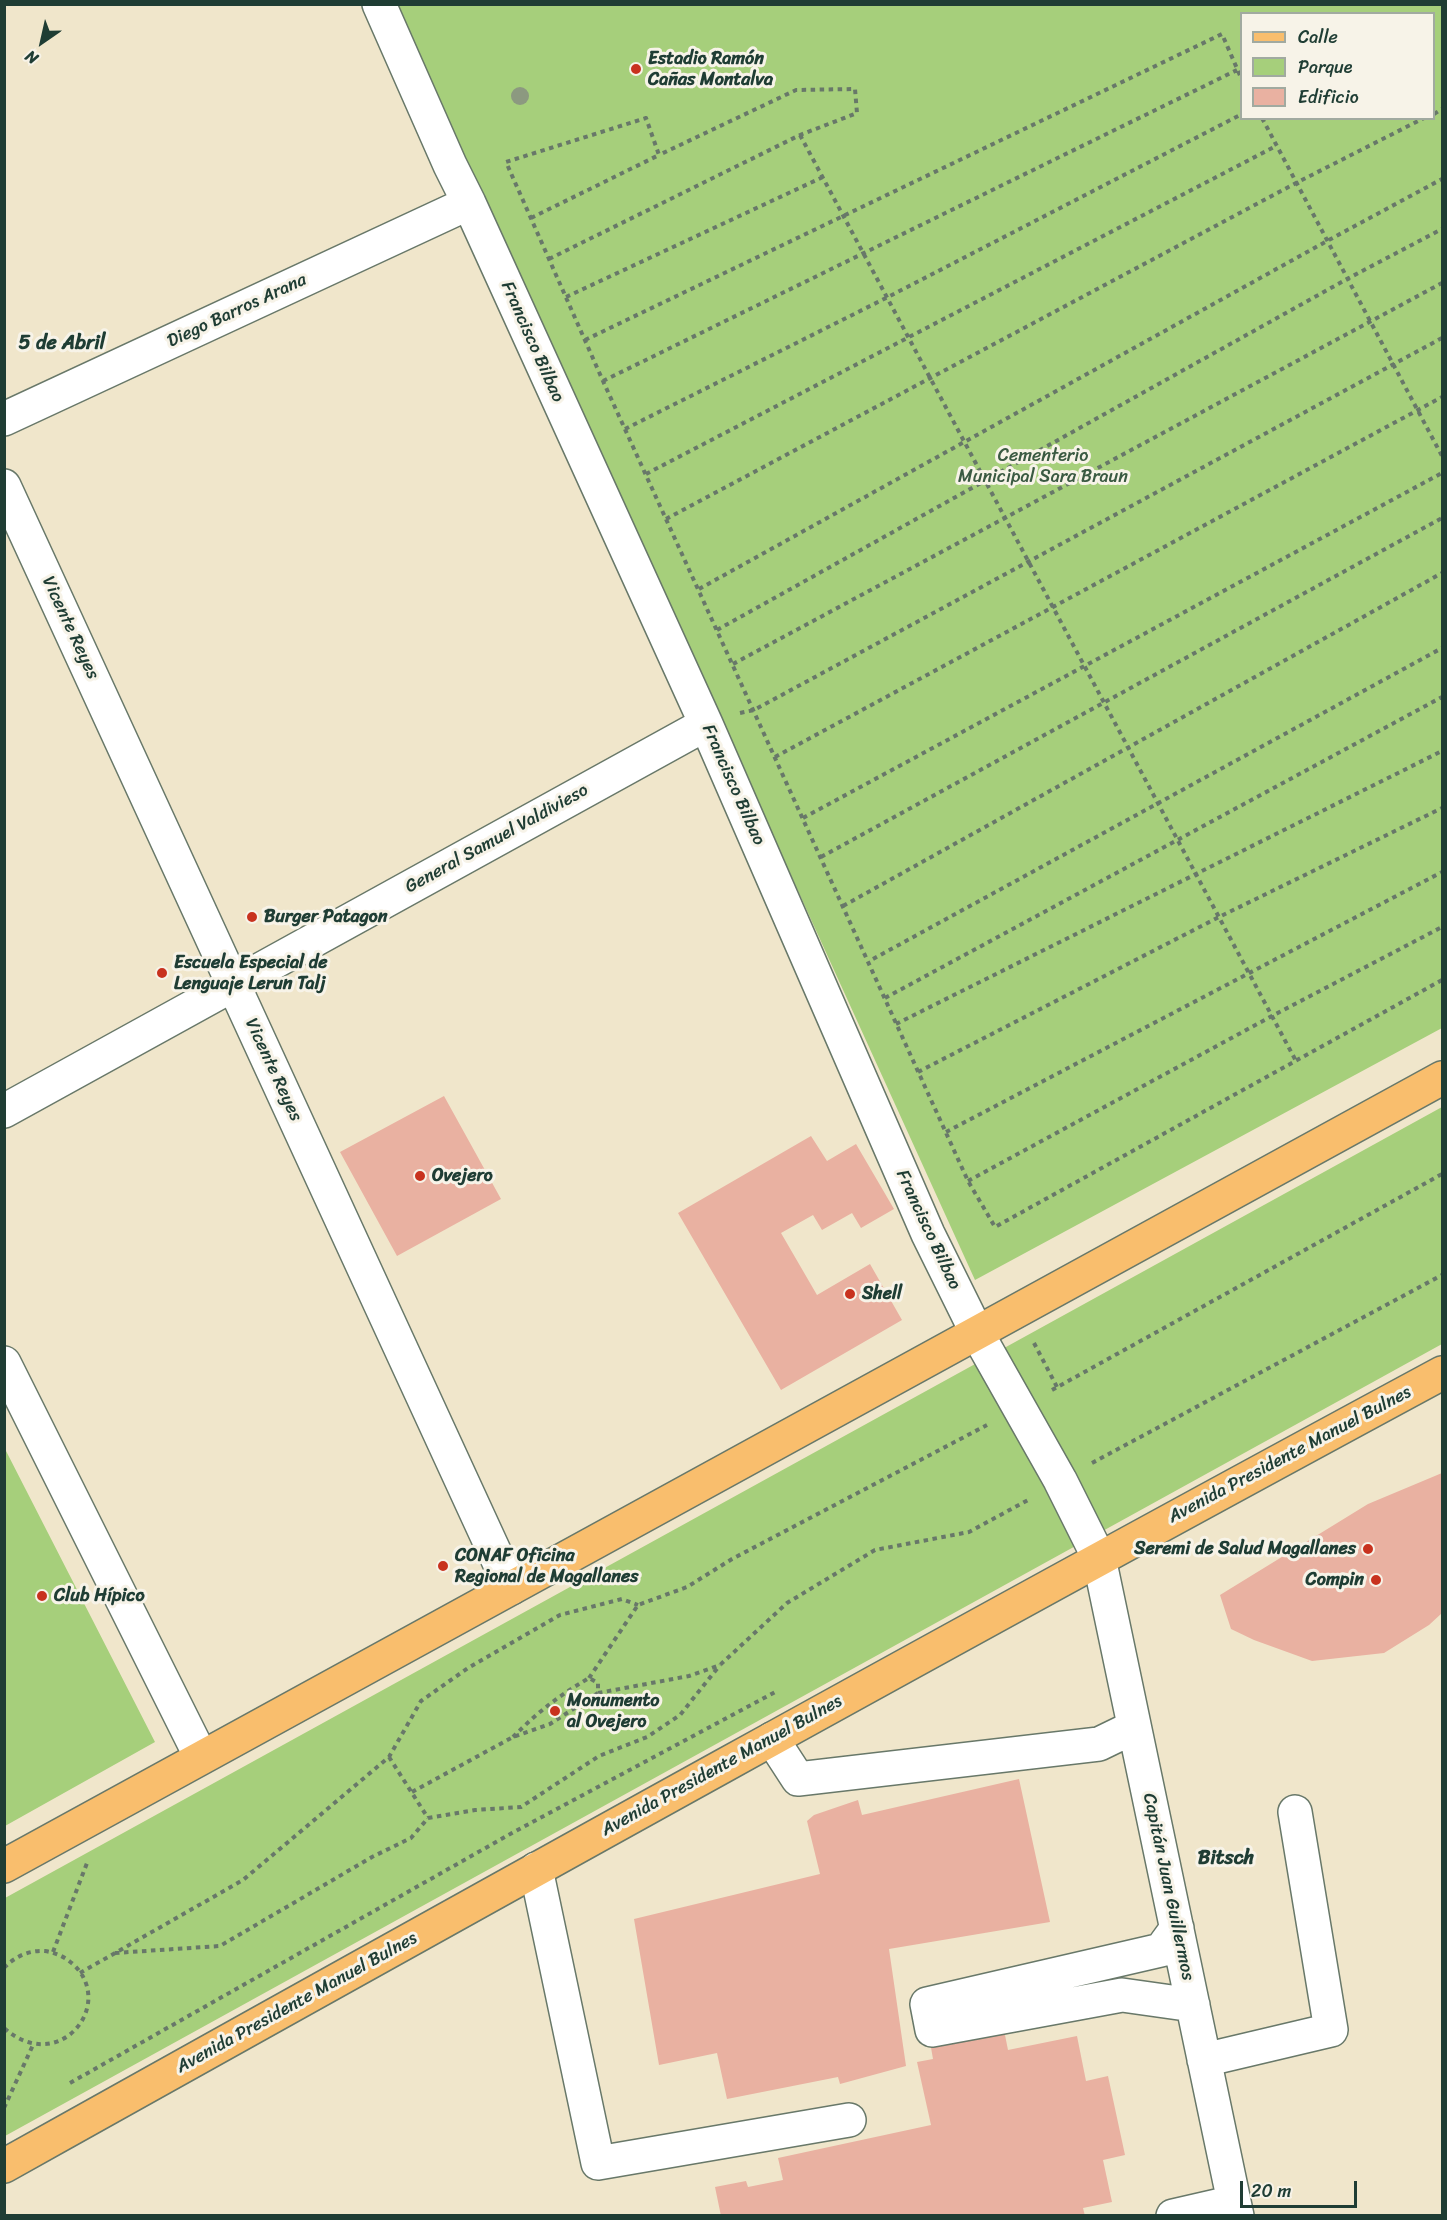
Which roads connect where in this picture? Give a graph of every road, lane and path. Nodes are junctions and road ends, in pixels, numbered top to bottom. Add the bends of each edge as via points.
1 (379, 4) edge
2 (1237, 70) junction
3 (1240, 76) edge
4 (1240, 115) edge
5 (1263, 120) edge
6 (1420, 120) edge
7 (800, 135) junction
8 (1276, 146) junction
9 (658, 155) junction
10 (823, 177) junction
11 (1443, 179) edge
12 (1296, 183) junction
13 (469, 203) junction
14 (843, 216) junction
15 (531, 218) junction
16 (1443, 229) edge
17 (1327, 241) junction
18 (863, 254) junction
19 (549, 259) junction
20 (1347, 279) junction
21 (1443, 283) edge
22 (566, 297) junction
23 (886, 298) junction
24 (1370, 321) junction
25 (909, 338) junction
26 (1443, 338) edge
27 (585, 340) junction
28 (1394, 364) junction
29 (930, 379) junction
30 (603, 381) junction
31 (1443, 397) edge
32 (1418, 410) junction
33 (4, 419) edge
34 (625, 429) junction
35 (964, 443) junction
36 (1443, 456) edge
37 (1443, 473) edge
38 (646, 474) junction
39 (985, 481) junction
40 (4, 486) edge
41 (1443, 518) edge
42 (666, 519) junction
43 (1005, 519) junction
44 (1029, 563) junction
45 (1443, 573) edge
46 (699, 589) junction
47 (1052, 607) junction
48 (717, 630) junction
49 (1443, 648) edge
50 (733, 664) junction
51 (1084, 666) junction
52 (1443, 697) edge
53 (1104, 703) junction
54 (754, 710) junction
55 (706, 724) junction
56 (1127, 747) junction
57 (1443, 751) edge
58 (775, 757) junction
59 (1157, 802) junction
60 (1443, 808) edge
61 (803, 818) junction
62 (1177, 839) junction
63 (821, 857) junction
64 (1443, 872) edge
65 (1196, 874) junction
66 (843, 906) junction
67 (1219, 917) junction
68 (1443, 927) edge
69 (873, 959) dead end
70 (1249, 974) junction
71 (1443, 980) edge
72 (233, 984) junction
73 (885, 998) junction
74 (1272, 1016) junction
75 (896, 1024) junction
76 (1296, 1061) junction
77 (918, 1072) junction
78 (1443, 1078) edge
79 (4, 1111) edge
80 (946, 1132) junction
81 (968, 1180) junction
82 (977, 1333) junction
83 (4, 1363) edge
84 (1443, 1373) edge
85 (1099, 1558) junction
86 (511, 1588) junction
87 (720, 1665) dead end
88 (689, 1676) dead end
89 (589, 1678) junction
90 (598, 1693) junction
91 (1134, 1727) junction
92 (513, 1737) junction
93 (772, 1739) junction
94 (201, 1757) junction
95 (389, 1757) junction
96 (412, 1792) junction
97 (1295, 1812) dead end
98 (95, 1816) junction
99 (428, 1818) junction
100 (4, 1866) edge
101 (536, 1869) junction
102 (1177, 1928) junction
103 (53, 1952) junction
104 (115, 1953) junction
105 (4, 1968) edge
106 (80, 1973) junction
107 (1193, 2004) junction
108 (4, 2028) edge
109 (33, 2045) junction
110 (1204, 2060) junction
111 (4, 2108) edge
112 (849, 2120) dead end
113 (4, 2166) edge
114 (1235, 2209) edge
115 (1173, 2216) edge

1 - 13 street, Francisco Bilbao
2 - 3 path
2 - 14 path via 1222,34
2 - 18 path
4 - 23 path
5 - 8 path
6 - 12 path
7 - 9 path via 857,113 855,89 796,90
7 - 10 path
7 - 19 path
8 - 12 path
8 - 25 path
9 - 15 path
9 - 15 path via 646,118 506,162
10 - 14 path
10 - 22 path
11 - 17 path
12 - 17 path
12 - 29 path
13 - 33 street, Diego Barros Arana
13 - 55 street, Francisco Bilbao
14 - 18 path
14 - 27 path
15 - 19 path
16 - 20 path
17 - 20 path
17 - 35 path
18 - 23 path
18 - 30 path
19 - 22 path
20 - 24 path
20 - 39 path
21 - 24 path
22 - 27 path
23 - 25 path
23 - 34 path
24 - 28 path
24 - 43 path
25 - 29 path
25 - 38 path
26 - 28 path
27 - 30 path
28 - 32 path
28 - 44 path
29 - 35 path
29 - 42 path
30 - 34 path
31 - 32 path
32 - 36 path
32 - 47 path
34 - 38 path
35 - 39 path
35 - 46 path
37 - 51 path
38 - 42 path
39 - 43 path
39 - 48 path
40 - 72 street, Vicente Reyes
41 - 53 path
42 - 46 path
43 - 44 path
43 - 50 path
44 - 47 path
44 - 54 path
45 - 56 path
46 - 48 path
47 - 51 path
47 - 58 path
48 - 50 path
49 - 59 path
50 - 54 path
51 - 53 path
51 - 61 path
52 - 62 path
53 - 56 path
53 - 63 path
54 - 58 path
55 - 72 street, General Samuel Valdivieso
55 - 82 street, Francisco Bilbao via 924,1224
56 - 59 path
56 - 66 path
57 - 65 path
58 - 61 path
59 - 62 path
59 - 69 path
60 - 67 path
61 - 63 path
62 - 65 path
62 - 73 path
63 - 66 path
64 - 70 path
65 - 67 path
65 - 75 path
66 - 73 path
67 - 70 path
67 - 77 path
68 - 74 path
70 - 74 path
70 - 80 path
71 - 76 path
72 - 79 street, General Samuel Valdivieso
72 - 86 street, Vicente Reyes
73 - 75 path
74 - 76 path
74 - 81 path
75 - 77 path
76 - 81 path via 995,1227
77 - 80 path
78 - 82 main road
80 - 81 path
82 - 85 street, Francisco Bilbao
82 - 86 main road
83 - 94 street
84 - 85 main road, Avenida Presidente Manuel Bulnes
85 - 91 street, Capitán Juan Guillermos
85 - 93 main road, Avenida Presidente Manuel Bulnes
86 - 94 main road
87 - 99 path via 681,1715 647,1737 599,1756 521,1807
88 - 90 path
89 - 90 path via 598,1683
89 - 92 path via 539,1711
89 - 95 path via 638,1605 622,1599 560,1616 468,1668 421,1701
90 - 92 path via 550,1724
91 - 93 street via 1099,1744 798,1779
91 - 102 street, Capitán Juan Guillermos
92 - 96 path
93 - 101 main road, Avenida Presidente Manuel Bulnes
94 - 98 main road
95 - 96 path
95 - 104 path via 243,1880
96 - 99 path
97 - 110 street via 1331,2030
98 - 100 main road
98 - 103 path via 87,1863
99 - 104 path via 411,1838 220,1946
101 - 112 street via 598,2163
101 - 113 main road, Avenida Presidente Manuel Bulnes
102 - 107 street, Capitán Juan Guillermos
102 - 107 street via 1161,1950 927,2004 932,2031 1122,1995
103 - 105 path via 23,1954
103 - 106 path via 67,1958
104 - 106 path
106 - 109 path via 88,1999 77,2029 49,2045
107 - 110 street, Capitán Juan Guillermos
108 - 109 path
109 - 111 path
110 - 114 street, Capitán Juan Guillermos
114 - 115 street

